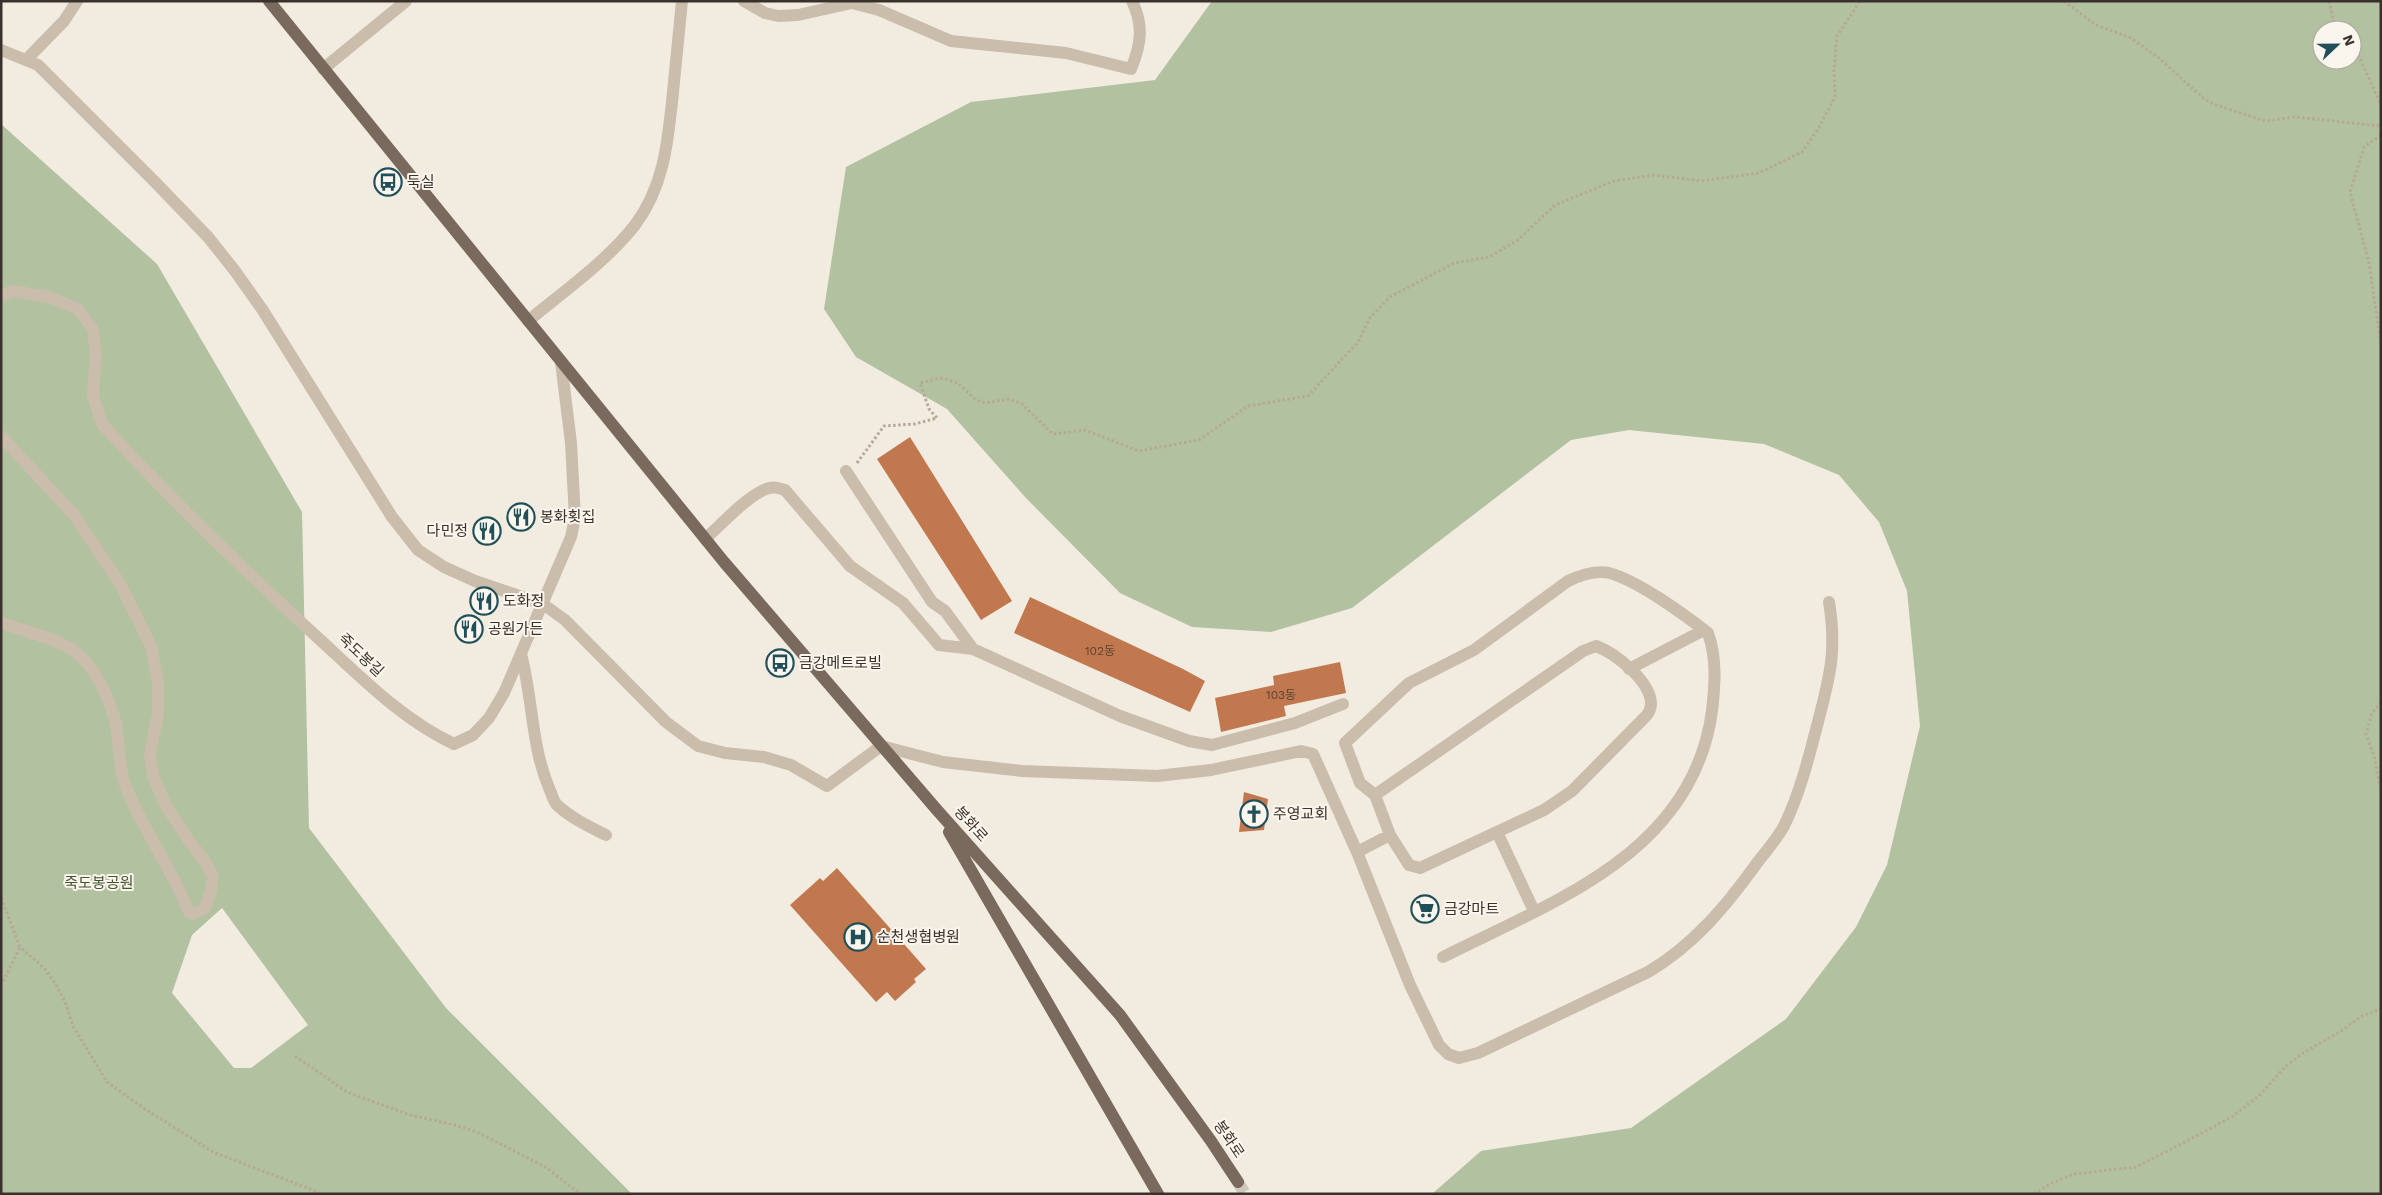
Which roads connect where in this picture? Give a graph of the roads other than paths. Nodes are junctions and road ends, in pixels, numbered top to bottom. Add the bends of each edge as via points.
1 (77, 1) edge
2 (268, 1) edge
3 (406, 1) edge
4 (682, 1) edge
5 (744, 1) edge
6 (1132, 1) edge
7 (1, 50) edge
8 (26, 60) junction
9 (324, 68) junction
10 (1, 296) edge
11 (528, 321) junction
12 (561, 362) junction
13 (1, 436) edge
14 (847, 473) road end
15 (705, 539) junction
16 (1829, 602) dead end
17 (543, 604) junction
18 (1, 623) edge
19 (1704, 630) junction
20 (973, 649) junction
21 (521, 654) junction
22 (1629, 669) junction
23 (1343, 704) dead end
24 (881, 746) junction
25 (1375, 796) junction
26 (937, 810) junction
27 (1497, 832) junction
28 (1390, 835) junction
29 (606, 836) dead end
30 (1357, 852) junction
31 (1534, 911) junction
32 (1443, 957) dead end
33 (1238, 1182) tunnel mouth
34 (1158, 1194) edge

1 - 8 street via 64,21
2 - 9 main road
3 - 9 street
4 - 11 street via 667,145 653,196 622,239
5 - 6 street via 778,16 852,3 879,10 951,41 1066,53 1131,69 1141,34
7 - 8 street
8 - 17 street via 38,65 208,237 262,309 392,517 418,550 475,581
9 - 11 main road
10 - 21 street, 죽도봉길 via 12,291 49,297 78,309 93,329 96,355 92,396 102,424 239,566 387,702 434,735 454,744 473,735 489,718 504,693
11 - 12 main road
12 - 15 main road
12 - 17 street, 죽도봉길 via 576,518
13 - 18 street via 74,515 119,582 151,646 158,683 158,714 150,754 153,776 166,806 212,876 210,899 201,911 189,912 180,888 125,786 115,720 100,684 85,661 64,644
14 - 20 street via 932,602 945,611
15 - 20 street via 755,495 767,488 785,490 850,566 903,603 939,645
15 - 24 main road
16 - 30 street via 1834,630 1830,679 1806,768 1783,827 1718,915 1669,960 1648,972 1478,1053 1459,1058 1448,1054 1439,1045 1410,985
17 - 21 street, 죽도봉길
17 - 24 street via 565,620 666,722 698,746 791,765 827,786
19 - 22 street
19 - 25 street via 1638,586 1609,573 1580,576 1568,581 1474,650 1409,683 1345,743 1360,783
19 - 31 street via 1714,651 1714,696 1709,733 1691,779 1671,810 1631,854 1589,883
20 - 23 street via 1120,716 1190,741 1212,745 1295,723
21 - 29 street via 527,675 533,731 556,804
22 - 25 street via 1618,656 1596,646 1582,651
22 - 27 street via 1648,694 1651,705 1647,715 1572,791 1544,810
24 - 26 main road
24 - 30 street via 953,764 1022,771 1157,776 1211,770 1301,751 1313,754
25 - 28 street
26 - 33 main road, 봉화로 via 1120,1015
26 - 34 main road, 봉화로
27 - 28 street via 1420,868 1408,865
27 - 31 street
28 - 30 street
31 - 32 street

